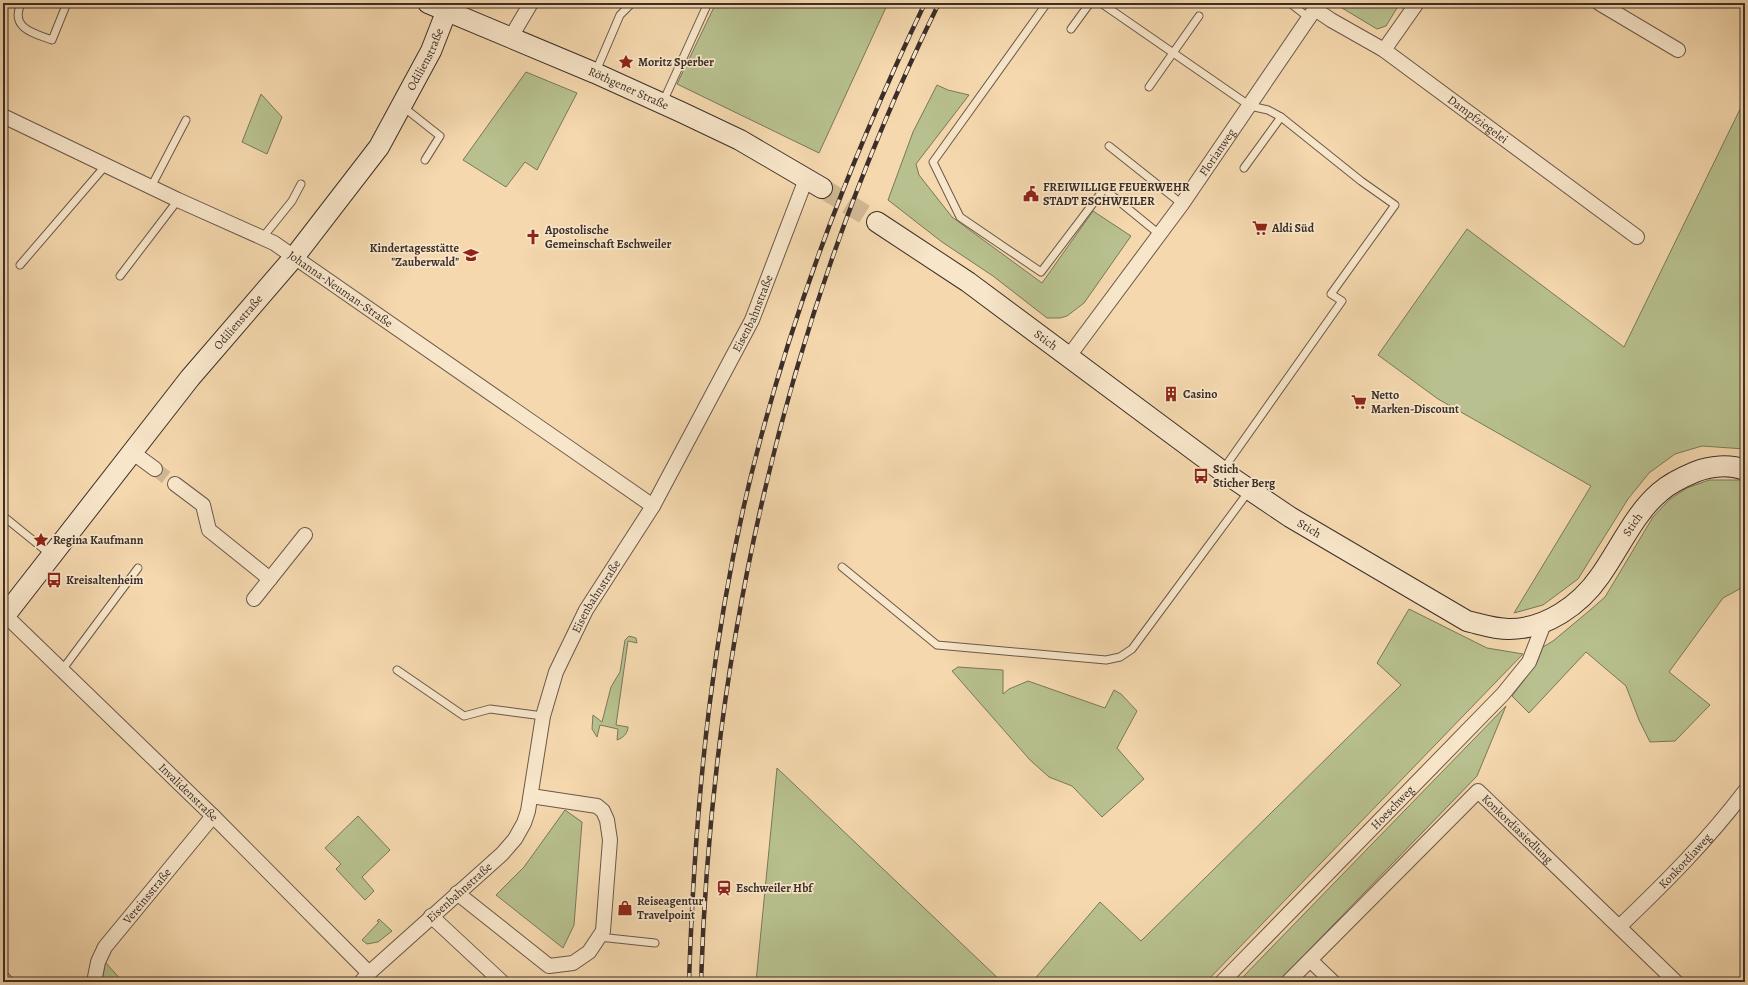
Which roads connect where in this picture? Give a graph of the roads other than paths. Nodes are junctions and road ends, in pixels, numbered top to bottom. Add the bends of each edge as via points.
1 (67, 3) edge
2 (428, 3) edge
3 (531, 3) edge
4 (632, 3) edge
5 (708, 3) edge
6 (1047, 3) edge
7 (1090, 3) edge
8 (1101, 3) edge
9 (1290, 3) edge
10 (1417, 3) edge
11 (1599, 3) edge
12 (20, 6) dead end
13 (447, 10) junction
14 (1315, 10) edge
15 (1199, 16) dead end
16 (1071, 29) dead end
17 (511, 37) junction
18 (1384, 50) junction
19 (1678, 50) dead end
20 (1174, 52) junction
21 (595, 73) junction
22 (1149, 87) dead end
23 (662, 104) junction
24 (402, 106) junction
25 (1250, 106) junction
26 (3, 116) edge
27 (1281, 117) junction
28 (186, 120) dead end
29 (1109, 146) dead end
30 (425, 160) dead end
31 (106, 165) junction
32 (1244, 168) dead end
33 (301, 184) dead end
34 (814, 184) joint
35 (152, 187) junction
36 (178, 200) junction
37 (1182, 204) junction
38 (877, 222) tunnel mouth
39 (1159, 234) junction
40 (263, 237) junction
41 (1637, 237) dead end
42 (295, 256) junction
43 (20, 265) dead end
44 (120, 276) dead end
45 (1069, 356) junction
46 (132, 452) junction
47 (155, 469) tunnel mouth
48 (1745, 470) edge
49 (1222, 471) junction
50 (175, 484) tunnel mouth
51 (1250, 490) junction
52 (653, 506) junction
53 (3, 516) edge
54 (305, 534) dead end
55 (52, 556) junction
56 (842, 567) dead end
57 (138, 568) dead end
58 (267, 576) junction
59 (254, 599) dead end
60 (4, 617) edge
61 (1546, 621) junction
62 (62, 670) junction
63 (397, 670) dead end
64 (544, 716) junction
65 (1745, 791) edge
66 (531, 796) junction
67 (213, 816) junction
68 (457, 893) junction
69 (431, 916) junction
70 (1620, 926) junction
71 (600, 938) junction
72 (655, 943) dead end
73 (1310, 960) junction
74 (365, 977) edge
75 (3, 979) edge
76 (6, 982) edge
77 (94, 982) edge
78 (502, 982) edge
79 (1222, 982) edge
80 (1288, 982) edge
81 (1333, 982) edge
82 (1676, 982) edge

1 - 12 lane via 52,40 24,29 18,19
2 - 13 main road, Röthgener Straße
3 - 17 street
4 - 21 lane via 620,14
5 - 23 lane
6 - 39 lane via 932,162 960,217 1041,272 1104,189
7 - 16 lane
8 - 20 lane
9 - 14 lane
10 - 18 street
11 - 19 street
13 - 17 main road, Röthgener Straße
13 - 24 main road, Odilienstraße via 431,51
14 - 18 street, Dampfziegelei
14 - 25 street, Florianweg
15 - 20 lane
17 - 21 main road, Röthgener Straße
18 - 41 street, Dampfziegelei
20 - 22 lane
20 - 25 lane
21 - 23 main road, Röthgener Straße
23 - 34 main road, Röthgener Straße via 740,140
24 - 30 lane via 440,136
24 - 42 main road, Odilienstraße via 379,147
25 - 27 lane via 1268,110
25 - 37 street, Florianweg
26 - 31 street, Johanna-Neuman-Straße
27 - 32 lane
27 - 49 lane via 1395,205 1331,294 1342,301
28 - 35 lane
29 - 37 lane
31 - 35 street, Johanna-Neuman-Straße
31 - 43 lane
33 - 40 lane via 292,201
34 - 52 street, Eisenbahnstraße via 752,320
35 - 36 street, Johanna-Neuman-Straße
36 - 40 street, Johanna-Neuman-Straße
36 - 44 lane
37 - 39 street, Florianweg
38 - 45 main road, Stich via 968,282
39 - 45 street, Florianweg
40 - 42 street, Johanna-Neuman-Straße
42 - 46 main road, Odilienstraße via 190,378
42 - 52 street, Johanna-Neuman-Straße
45 - 49 main road, Stich
46 - 47 street
46 - 55 main road, Odilienstraße
48 - 61 main road, Stich via 1722,466 1704,468 1660,491 1622,540 1590,590 1576,603
49 - 51 main road, Stich
50 - 58 street via 203,506 209,530
51 - 56 lane via 1132,649 1120,657 1106,660 937,645
51 - 61 main road, Stich via 1290,517 1467,620 1509,629
52 - 64 street, Eisenbahnstraße via 586,610 556,672
53 - 55 lane
54 - 58 street
55 - 60 main road, Odilienstraße
57 - 62 lane
58 - 59 street
60 - 62 street, Invalidenstraße
61 - 79 street, Hoeschweg via 1529,662 1503,694
62 - 67 street, Invalidenstraße
63 - 64 lane via 464,716 490,709
64 - 66 street, Eisenbahnstraße
65 - 70 street, Konkordiaweg via 1720,824 1680,868
66 - 68 street, Eisenbahnstraße via 524,823 515,839 502,854
66 - 71 street via 597,806 603,811 610,840 603,932
67 - 74 street, Invalidenstraße
67 - 77 street, Vereinsstraße via 105,946 98,962
68 - 69 street, Eisenbahnstraße
68 - 71 street via 549,966 573,963 589,952
69 - 74 street, Eisenbahnstraße
69 - 78 street
70 - 73 street, Konkordiasiedlung via 1478,791
70 - 82 street, Konkordiasiedlung
71 - 72 lane
73 - 80 street, Konkordiasiedlung
73 - 81 street
75 - 76 street

